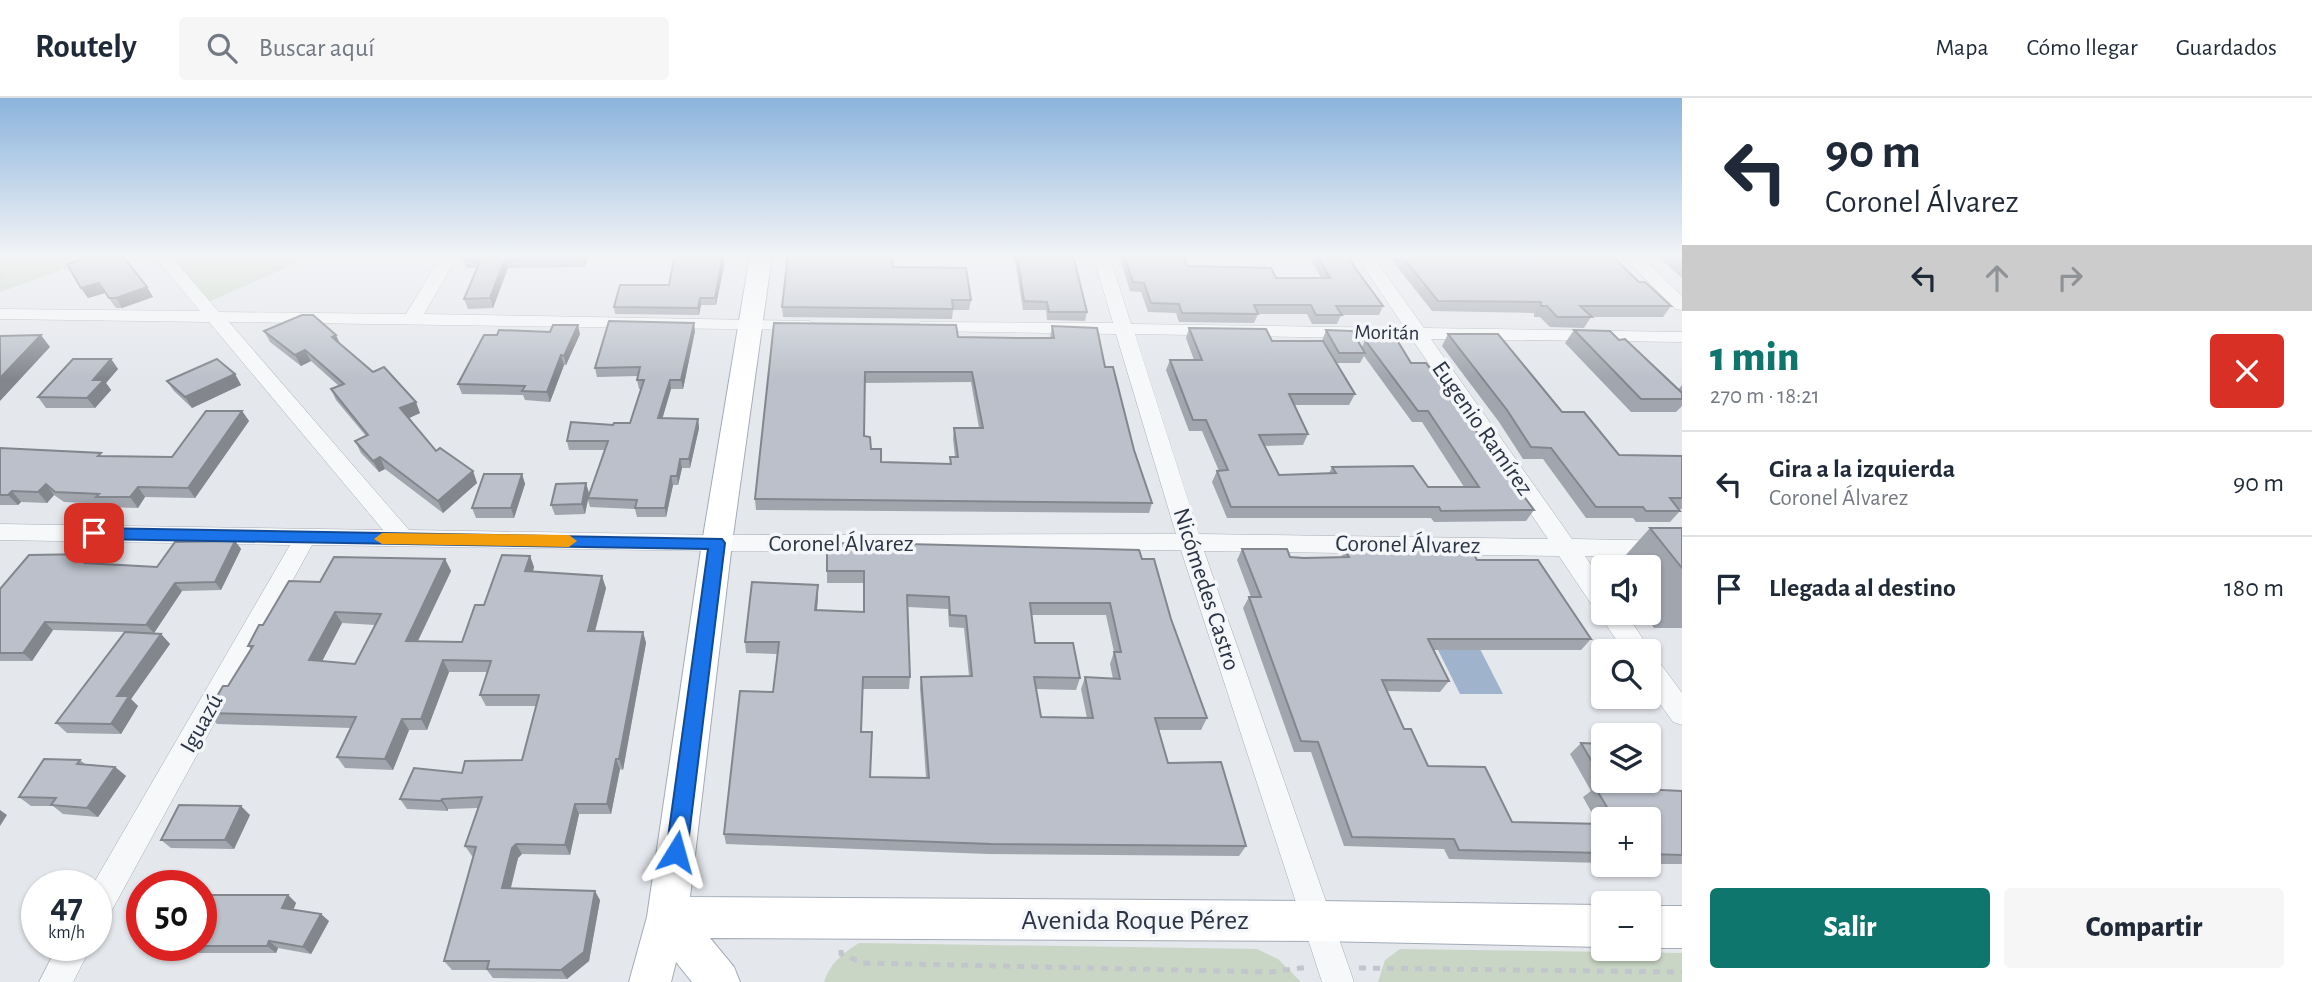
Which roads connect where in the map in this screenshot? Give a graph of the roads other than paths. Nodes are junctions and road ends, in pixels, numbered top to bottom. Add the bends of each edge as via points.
1 (194, 296) edge
2 (426, 296) edge
3 (755, 296) edge
4 (1115, 296) edge
5 (1392, 296) edge
6 (0, 314) edge
7 (211, 317) junction
8 (412, 319) junction
9 (751, 324) junction
10 (820, 325) edge
11 (903, 326) edge
12 (1126, 330) junction
13 (1417, 332) junction
14 (1682, 337) edge
15 (0, 532) edge
16 (305, 538) junction
17 (404, 539) junction
18 (1190, 542) junction
19 (717, 543) junction
20 (1564, 545) junction
21 (1682, 549) edge
22 (1591, 584) edge
23 (1661, 685) edge
24 (1682, 714) edge
25 (112, 880) edge
26 (667, 917) junction
27 (1319, 921) junction
28 (1591, 926) edge
29 (1661, 927) edge
30 (1682, 927) edge
31 (67, 961) edge
32 (1335, 974) edge
33 (55, 982) edge
34 (650, 982) edge
35 (719, 982) edge

1 - 7 street
2 - 8 street
3 - 9 main road
4 - 12 street, Nicómedes Castro
5 - 13 street, Eugenio Ramírez
6 - 7 street
7 - 8 street
7 - 17 street
8 - 9 street
9 - 10 street
9 - 19 main road
11 - 12 street, Moritán
12 - 13 street, Moritán
12 - 18 street, Nicómedes Castro
13 - 14 street, Moritán
13 - 20 street, Eugenio Ramírez
15 - 16 street, Coronel Álvarez
16 - 17 street, Coronel Álvarez
16 - 25 street, Iguazú
17 - 19 street, Coronel Álvarez
18 - 19 street, Coronel Álvarez
18 - 20 street, Coronel Álvarez
18 - 27 street, Nicómedes Castro
19 - 26 main road
20 - 21 street, Coronel Álvarez
20 - 22 street, Eugenio Ramírez
23 - 24 street
26 - 27 main road, Avenida Roque Pérez
26 - 34 main road
26 - 35 main road
27 - 28 main road, Avenida Roque Pérez
27 - 32 street, Nicómedes Castro
29 - 30 main road
31 - 33 street

